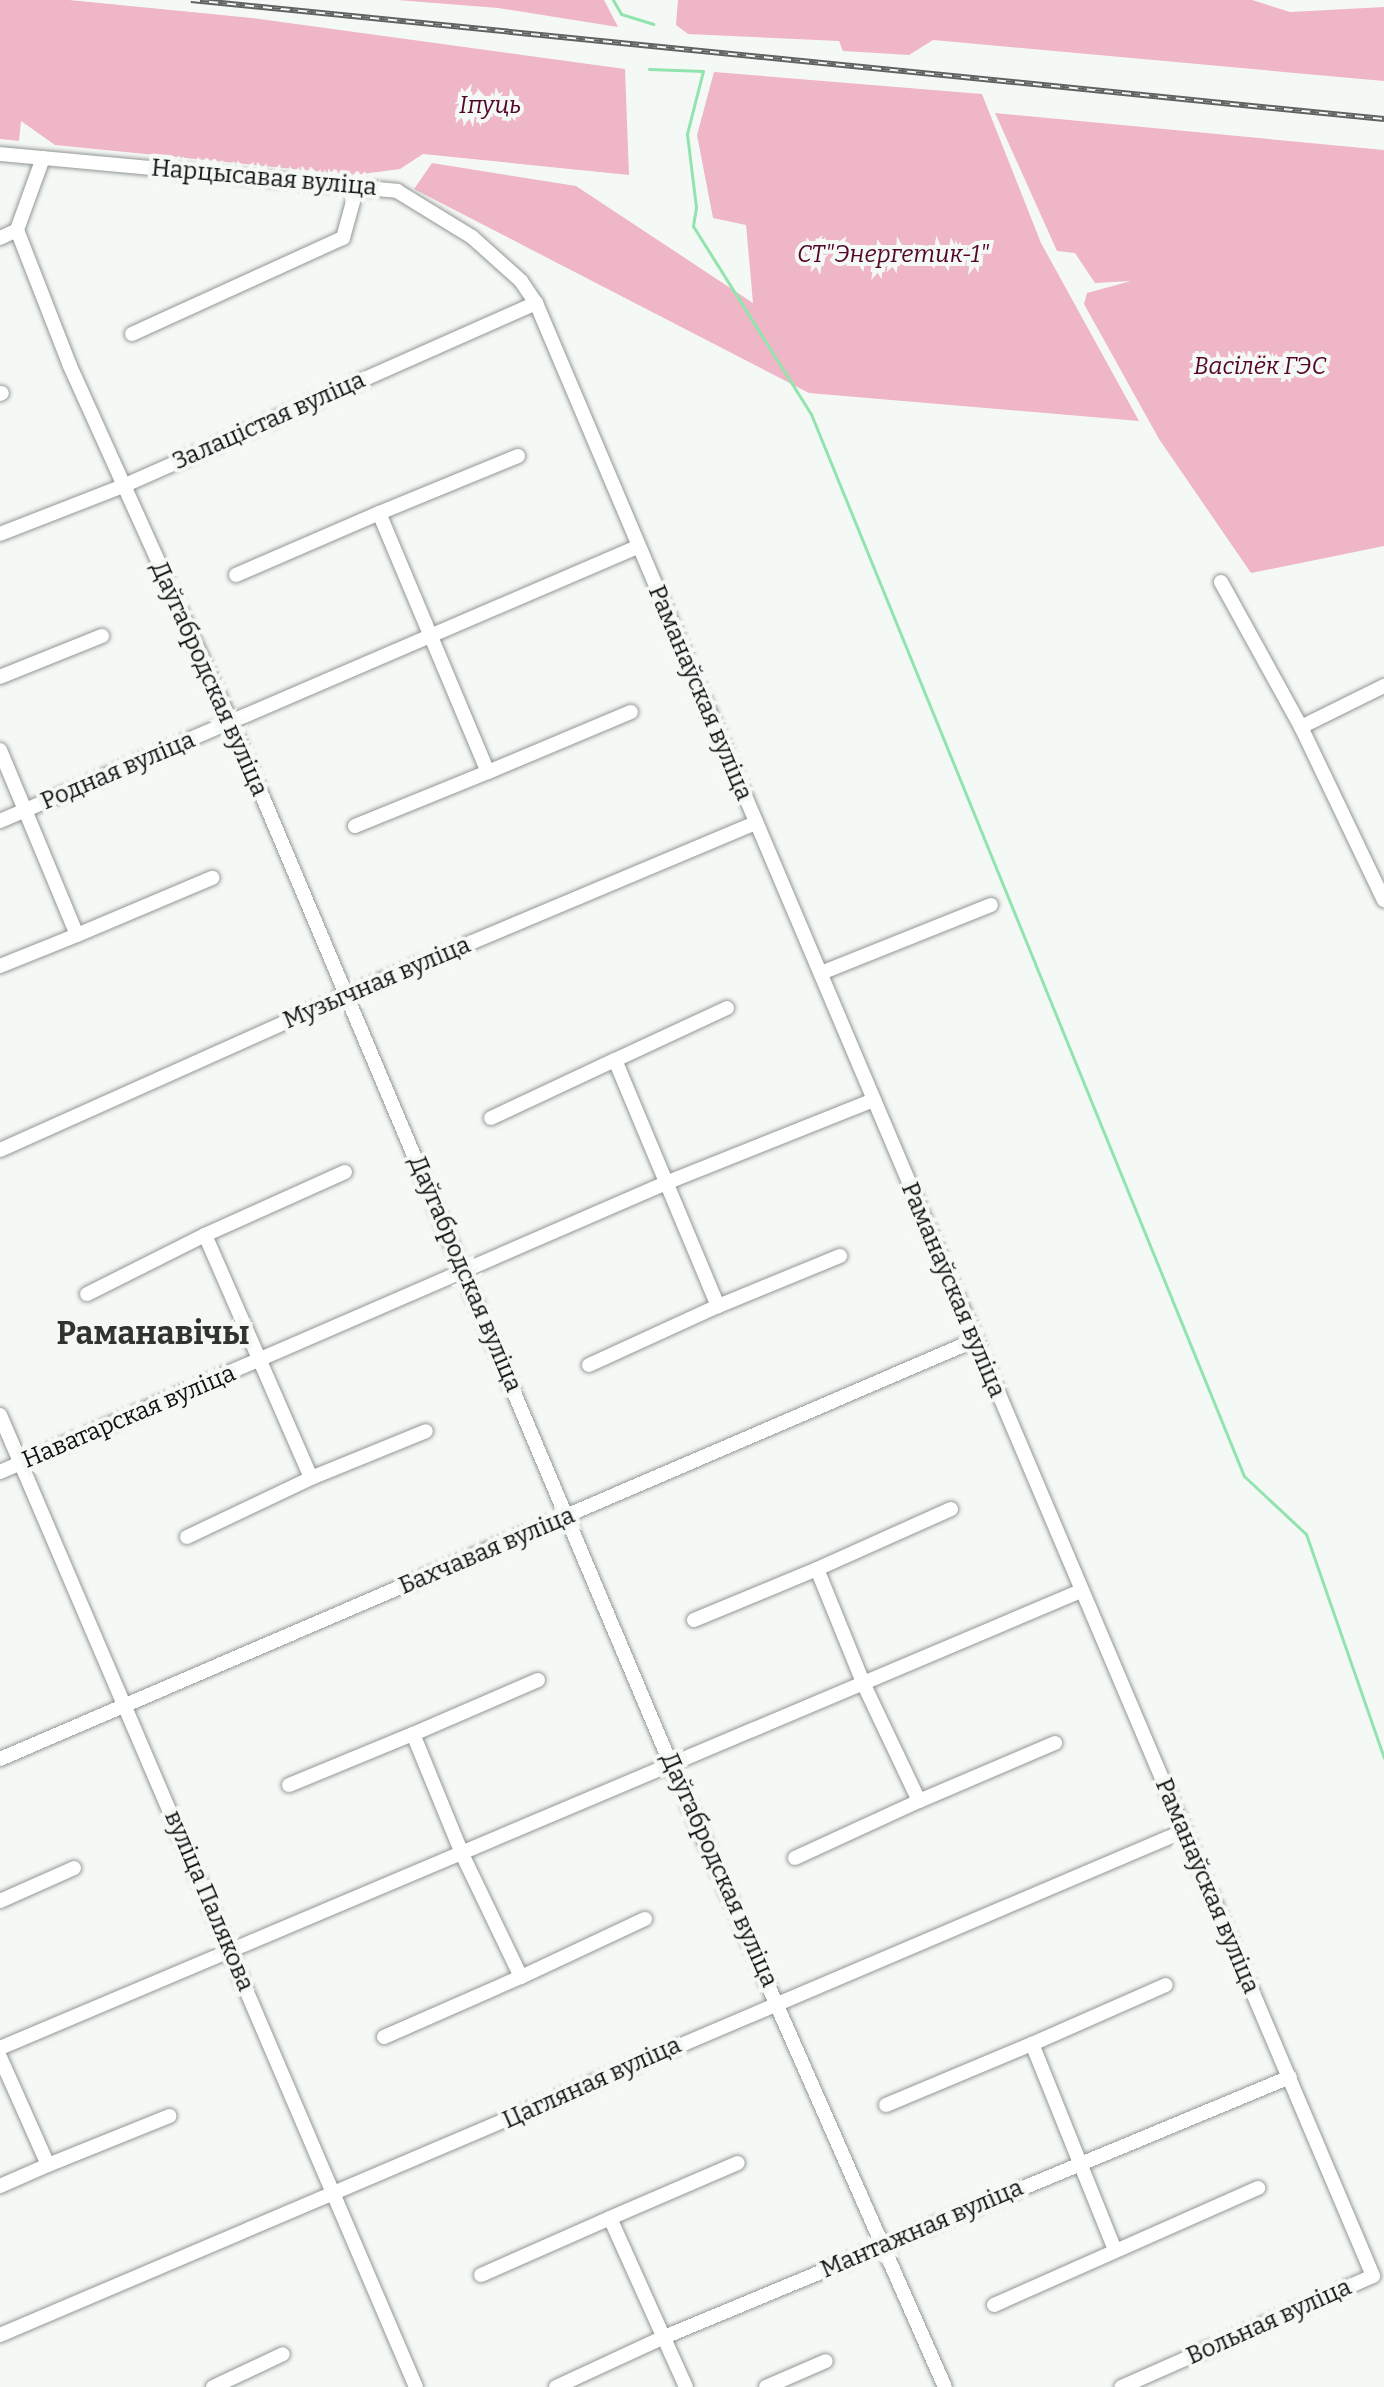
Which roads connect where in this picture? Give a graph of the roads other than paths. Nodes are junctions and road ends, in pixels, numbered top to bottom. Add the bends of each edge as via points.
1 (0, 154) edge
2 (43, 158) junction
3 (357, 187) junction
4 (17, 230) junction
5 (0, 238) edge
6 (536, 303) junction
7 (132, 334) dead end
8 (518, 456) dead end
9 (123, 486) junction
10 (379, 513) junction
11 (0, 534) edge
12 (637, 547) junction
13 (236, 575) dead end
14 (1221, 582) dead end
15 (102, 636) dead end
16 (433, 636) junction
17 (0, 677) edge
18 (1384, 686) edge
19 (631, 712) dead end
20 (231, 722) junction
21 (1301, 727) junction
22 (0, 750) edge
23 (488, 772) junction
24 (24, 811) junction
25 (0, 821) edge
26 (756, 823) junction
27 (355, 826) dead end
28 (212, 878) dead end
29 (1384, 900) edge
30 (991, 905) dead end
31 (77, 935) junction
32 (0, 966) edge
33 (821, 973) junction
34 (344, 996) junction
35 (727, 1008) dead end
36 (615, 1060) junction
37 (874, 1100) junction
38 (491, 1118) dead end
39 (0, 1150) edge
40 (345, 1172) dead end
41 (666, 1183) junction
42 (205, 1235) junction
43 (840, 1256) dead end
44 (467, 1272) junction
45 (87, 1294) dead end
46 (718, 1306) junction
47 (973, 1341) junction
48 (257, 1362) junction
49 (589, 1365) dead end
50 (0, 1415) edge
51 (426, 1431) dead end
52 (21, 1463) junction
53 (0, 1472) edge
54 (311, 1478) junction
55 (951, 1509) dead end
56 (568, 1516) junction
57 (187, 1537) dead end
58 (817, 1569) junction
59 (1081, 1591) junction
60 (694, 1620) dead end
61 (538, 1680) dead end
62 (864, 1685) junction
63 (126, 1707) junction
64 (413, 1734) junction
65 (1055, 1743) dead end
66 (0, 1759) edge
67 (672, 1767) junction
68 (289, 1785) dead end
69 (919, 1801) junction
70 (1184, 1831) junction
71 (463, 1856) junction
72 (795, 1858) dead end
73 (74, 1868) dead end
74 (0, 1901) edge
75 (645, 1919) dead end
76 (230, 1951) junction
77 (521, 1977) junction
78 (1166, 1985) dead end
79 (778, 2002) junction
80 (384, 2037) dead end
81 (1032, 2044) junction
82 (0, 2048) edge
83 (0, 2057) edge
84 (1290, 2077) junction
85 (886, 2105) dead end
86 (169, 2116) dead end
87 (738, 2163) dead end
88 (1080, 2163) junction
89 (48, 2165) junction
90 (0, 2186) edge
91 (1258, 2188) dead end
92 (336, 2195) junction
93 (610, 2218) junction
94 (883, 2245) junction
95 (1115, 2250) junction
96 (481, 2275) dead end
97 (1373, 2276) joint
98 (994, 2305) dead end
99 (0, 2335) edge
100 (662, 2338) junction
101 (283, 2354) dead end
102 (826, 2361) dead end
103 (213, 2387) edge
104 (416, 2387) edge
105 (556, 2387) edge
106 (686, 2387) edge
107 (766, 2387) edge
108 (945, 2387) edge
109 (1121, 2387) edge

1 - 2 street, Нарцысавая вуліца
2 - 3 street, Нарцысавая вуліца
2 - 4 street
3 - 6 street, Нарцысавая вуліца via 397,191 472,237 521,281
3 - 7 street via 343,238
4 - 5 street
4 - 9 street, Даўгабродская вуліца
6 - 9 street, Залацістая вуліца
6 - 12 street, Раманаўская вуліца
8 - 10 street
9 - 11 street, Залацістая вуліца
9 - 20 street, Даўгабродская вуліца
10 - 13 street
10 - 16 street
12 - 16 street, Родная вуліца
12 - 26 street, Раманаўская вуліца
14 - 21 street
15 - 17 street
16 - 20 street, Родная вуліца
16 - 23 street
18 - 21 street
19 - 23 street
20 - 24 street, Родная вуліца
20 - 34 street, Даўгабродская вуліца
21 - 29 street
22 - 24 street, Родная вуліца
23 - 27 street
24 - 25 street, Родная вуліца
24 - 31 street, Родная вуліца
26 - 33 street, Раманаўская вуліца
26 - 34 street, Музычная вуліца
28 - 31 street
30 - 33 street
31 - 32 street
33 - 37 street, Раманаўская вуліца
34 - 39 street, Музычная вуліца
34 - 44 street, Даўгабродская вуліца
35 - 36 street
36 - 38 street
36 - 41 street
37 - 41 street, Наватарская вуліца
37 - 47 street, Раманаўская вуліца
40 - 42 street
41 - 44 street, Наватарская вуліца
41 - 46 street
42 - 45 street
42 - 48 street, Наватарская вуліца
43 - 46 street
44 - 48 street, Наватарская вуліца
44 - 56 street, Даўгабродская вуліца
46 - 49 street
47 - 56 street, Бахчавая вуліца
47 - 59 street, Раманаўская вуліца
48 - 52 street, Наватарская вуліца
48 - 54 street, Наватарская вуліца
50 - 52 street, вуліца Палякова
51 - 54 street
52 - 53 street, Наватарская вуліца
52 - 63 street, вуліца Палякова
54 - 57 street
55 - 58 street
56 - 63 street, Бахчавая вуліца
56 - 67 street, Даўгабродская вуліца
58 - 60 street
58 - 62 street
59 - 62 street
59 - 70 street, Раманаўская вуліца
61 - 64 street
62 - 67 street
62 - 69 street
63 - 66 street, Бахчавая вуліца
63 - 76 street, вуліца Палякова
64 - 68 street
64 - 71 street
65 - 69 street
67 - 71 street
67 - 79 street, Даўгабродская вуліца
69 - 72 street
70 - 79 street, Цагляная вуліца
70 - 84 street, Раманаўская вуліца
71 - 76 street
71 - 77 street
73 - 74 street
75 - 77 street
76 - 82 street
76 - 92 street, вуліца Палякова
77 - 80 street
78 - 81 street
79 - 92 street, Цагляная вуліца
79 - 94 street, Даўгабродская вуліца
81 - 85 street
81 - 88 street
83 - 89 street
84 - 88 street, Мантажная вуліца
84 - 97 street, Раманаўская вуліца
86 - 89 street
87 - 93 street
88 - 94 street, Мантажная вуліца
88 - 95 street
89 - 90 street
91 - 95 street
92 - 99 street, Цагляная вуліца
92 - 104 street, вуліца Палякова
93 - 96 street
93 - 100 street
94 - 100 street, Мантажная вуліца
94 - 108 street, Даўгабродская вуліца
95 - 98 street
97 - 109 street, Вольная вуліца
100 - 105 street, Мантажная вуліца
100 - 106 street
101 - 103 street
102 - 107 street

